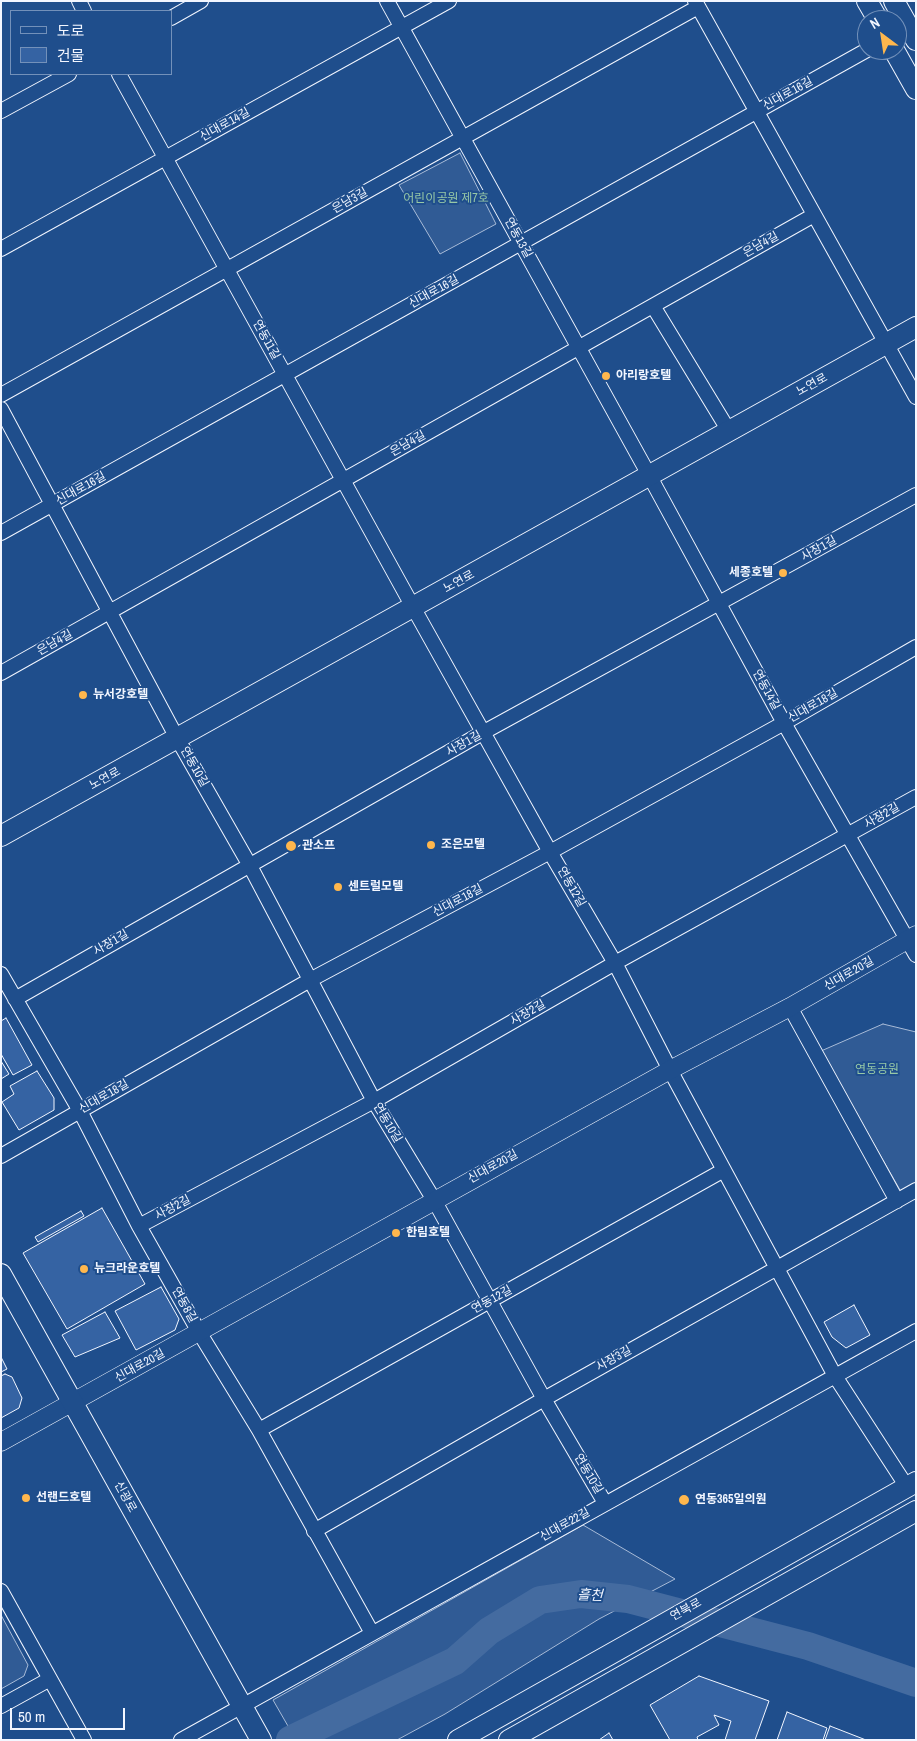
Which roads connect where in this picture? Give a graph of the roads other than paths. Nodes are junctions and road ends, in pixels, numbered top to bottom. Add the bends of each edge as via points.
1 (201, 1) edge
2 (386, 1) edge
3 (449, 1) edge
4 (894, 1) edge
5 (696, 4) edge
6 (172, 17) edge
7 (401, 28) junction
8 (913, 30) edge
9 (857, 56) edge
10 (900, 60) edge
11 (67, 75) edge
12 (120, 75) edge
13 (916, 89) edge
14 (1, 111) edge
15 (756, 112) junction
16 (462, 138) junction
17 (165, 158) junction
18 (814, 215) junction
19 (521, 243) junction
20 (1, 249) edge
21 (226, 269) junction
22 (653, 306) junction
23 (916, 327) edge
24 (886, 343) junction
25 (578, 348) junction
26 (285, 375) junction
27 (1, 395) edge
28 (916, 397) edge
29 (1, 409) edge
30 (730, 431) junction
31 (649, 475) junction
32 (343, 480) junction
33 (916, 495) edge
34 (52, 504) junction
35 (1, 533) edge
36 (718, 605) junction
37 (413, 607) junction
38 (110, 612) junction
39 (916, 647) edge
40 (1, 673) edge
41 (784, 723) junction
42 (484, 732) junction
43 (177, 738) junction
44 (916, 797) edge
45 (848, 835) junction
46 (1, 836) edge
47 (550, 852) junction
48 (249, 864) junction
49 (913, 944) edge
50 (615, 963) junction
51 (1, 974) edge
52 (310, 980) junction
53 (15, 999) junction
54 (790, 1007) junction
55 (670, 1070) junction
56 (374, 1101) junction
57 (80, 1111) junction
58 (1, 1156) edge
59 (724, 1170) junction
60 (916, 1190) edge
61 (434, 1200) junction
62 (897, 1200) junction
63 (139, 1226) junction
64 (777, 1267) junction
65 (1, 1274) edge
66 (490, 1301) junction
67 (916, 1330) edge
68 (199, 1332) junction
69 (835, 1376) junction
70 (544, 1399) junction
71 (73, 1404) junction
72 (259, 1430) junction
73 (1, 1442) edge
74 (911, 1484) edge
75 (605, 1503) junction
76 (916, 1511) edge
77 (314, 1531) junction
78 (1, 1591) edge
79 (372, 1633) junction
80 (50, 1679) junction
81 (1, 1706) edge
82 (245, 1713) junction
83 (84, 1740) edge
84 (181, 1740) edge
85 (261, 1740) edge
86 (458, 1740) edge
87 (508, 1740) edge

1 - 6 street
2 - 7 street, 연동13길
3 - 7 street, 신대로14길
4 - 8 main road
5 - 15 street
5 - 16 street, 은남3길
7 - 16 street, 연동13길
7 - 17 street, 신대로14길
9 - 15 street, 신대로16길
10 - 13 main road
11 - 14 street
12 - 17 street, 연동11길
15 - 18 street
15 - 19 street, 신대로16길
16 - 19 street, 연동13길
16 - 21 street, 은남3길
17 - 20 street, 신대로14길
17 - 21 street, 연동11길
18 - 22 street, 은남4길
18 - 24 street
19 - 25 street, 연동13길
19 - 26 street, 신대로16길
21 - 26 street, 연동11길
21 - 27 street, 은남3길
22 - 25 street, 은남4길
22 - 30 street
23 - 24 main road, 노연로
24 - 28 street
24 - 30 main road, 노연로
25 - 31 street, 연동13길
25 - 32 street, 은남4길
26 - 32 street, 연동11길
26 - 34 street, 신대로16길
29 - 34 street, 연동10길
30 - 31 main road, 노연로
31 - 36 street, 연동14길
31 - 37 main road, 노연로
32 - 37 street, 연동11길
32 - 38 street, 은남4길
33 - 36 street, 사장1길
34 - 35 street, 신대로16길
34 - 38 street, 연동10길
36 - 41 street, 연동14길
36 - 42 street, 사장1길
37 - 42 street, 연동12길
37 - 43 main road, 노연로
38 - 40 street, 은남4길
38 - 43 street, 연동10길
39 - 41 street, 신대로18길
41 - 45 street, 연동14길
41 - 47 street, 신대로18길
42 - 47 street, 연동12길
42 - 48 street, 사장1길
43 - 46 main road, 노연로
43 - 48 street, 연동10길
44 - 45 street, 사장2길
45 - 49 street, 연동14길
45 - 50 street, 사장2길
47 - 50 street, 연동12길
47 - 52 street, 신대로18길
48 - 52 street, 연동10길
48 - 53 street, 사장1길
49 - 54 street, 신대로20길
50 - 55 street, 연동12길
50 - 56 street, 사장2길
51 - 53 street, 연동8길
52 - 56 street, 연동10길
52 - 57 street, 신대로18길
53 - 57 street, 연동8길
54 - 55 street, 신대로20길
54 - 62 street
55 - 59 street, 연동12길
55 - 61 street, 신대로20길
56 - 61 street, 연동10길
56 - 63 street, 사장2길
57 - 58 street, 신대로18길
57 - 63 street, 연동8길
59 - 64 street, 연동12길
59 - 66 street, 연동12길
60 - 62 street, 사장3길
61 - 66 street, 연동10길
61 - 68 street, 신대로20길
62 - 64 street, 사장3길
63 - 68 street, 연동8길
64 - 69 street, 연동12길
64 - 70 street, 사장3길
65 - 71 main road, 신광로
66 - 70 street, 연동10길
66 - 72 street, 연동12길
67 - 69 street, 신대로22길
68 - 71 street, 신대로20길
68 - 72 street, 연동8길
69 - 74 street, 연동12길
69 - 75 street, 신대로22길
70 - 75 street, 연동10길
70 - 77 street, 사장3길
71 - 73 street, 신대로20길
71 - 82 main road, 신광로
72 - 77 street, 연동8길
74 - 86 main road, 연북로
75 - 79 street, 신대로22길
76 - 87 main road
77 - 79 street, 연동8길
78 - 80 street
79 - 82 street, 신대로22길
80 - 81 street
80 - 83 street
82 - 84 street, 신대로22길
82 - 85 main road, 신광로

